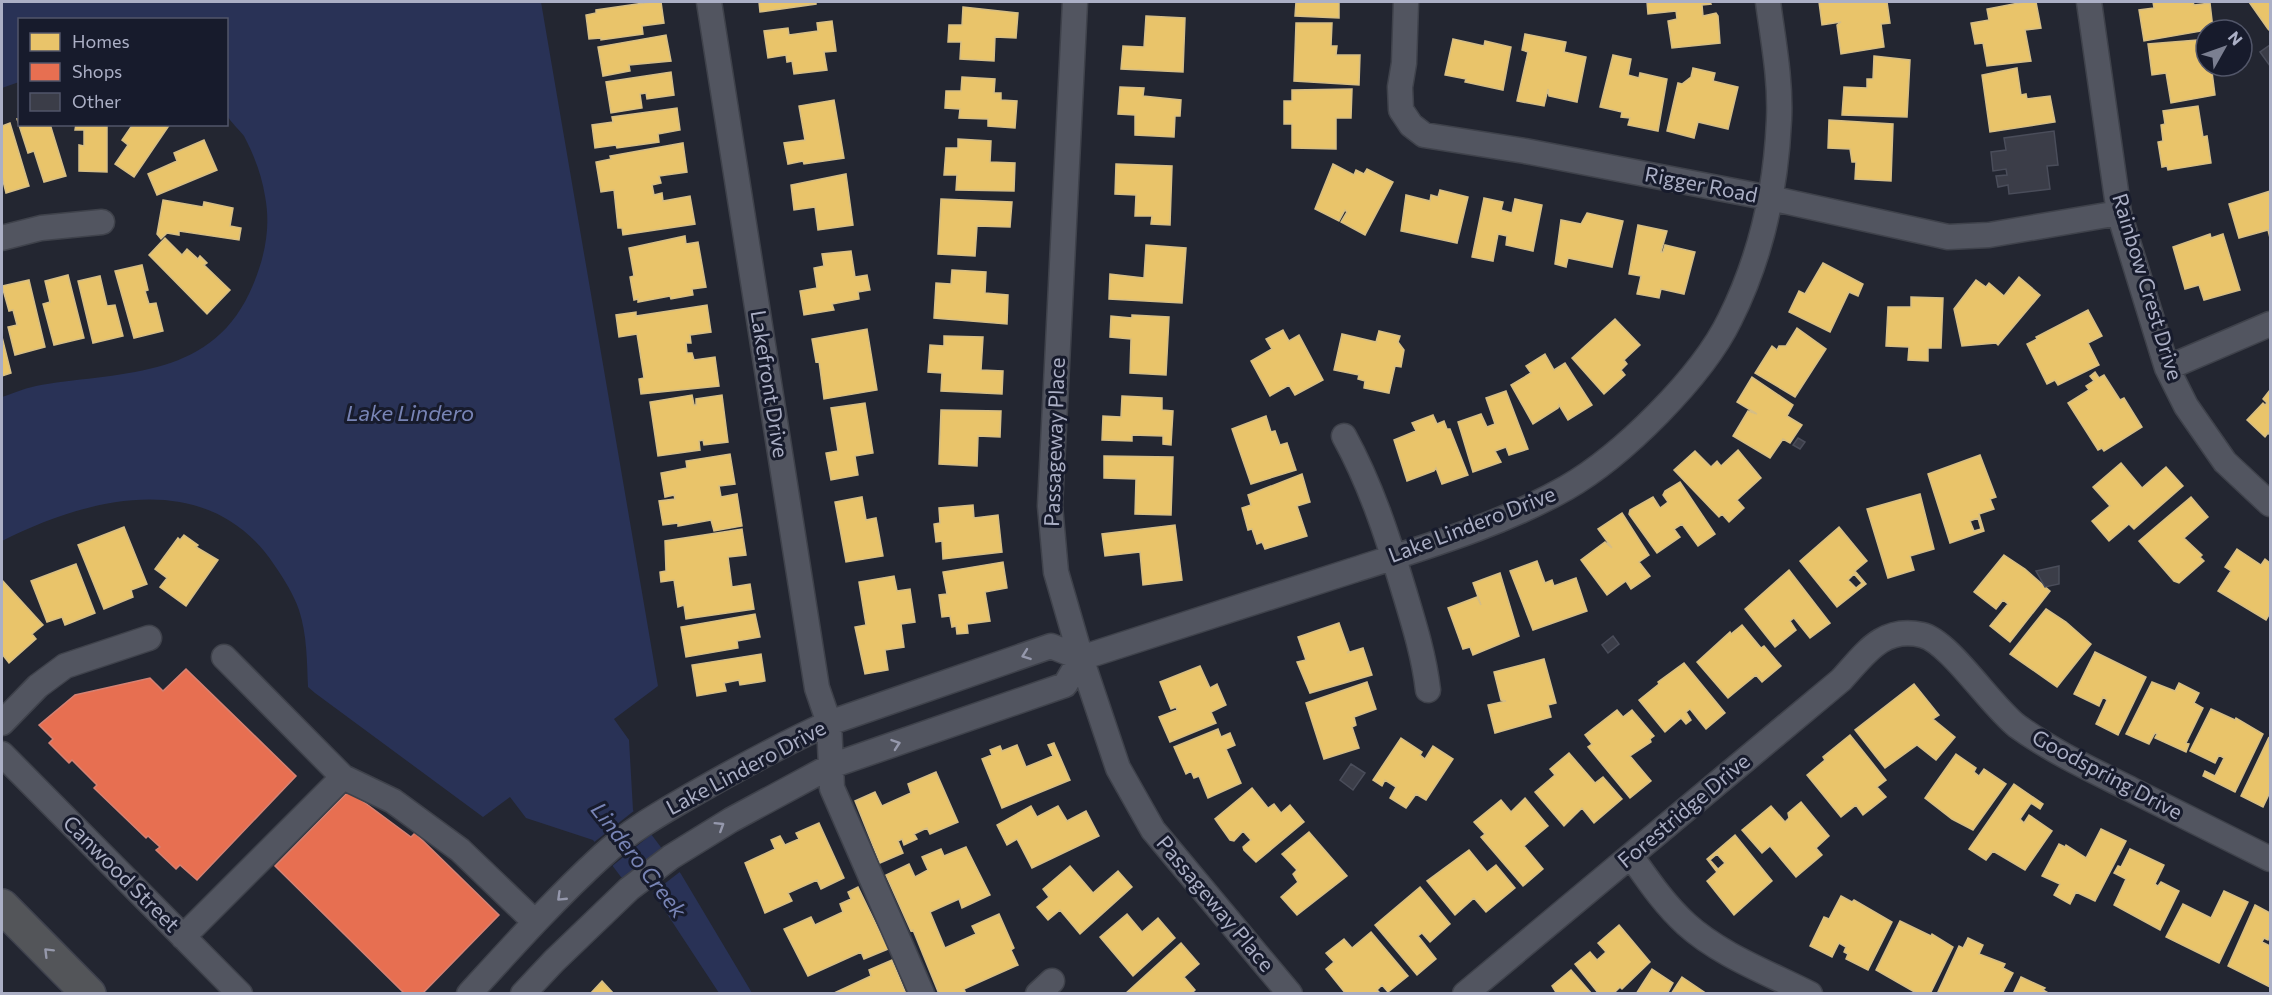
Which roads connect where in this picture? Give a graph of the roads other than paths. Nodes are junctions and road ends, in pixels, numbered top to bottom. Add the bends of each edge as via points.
1 (709, 2) edge
2 (1075, 2) edge
3 (1406, 2) edge
4 (1768, 2) edge
5 (2089, 2) edge
6 (1770, 198) junction
7 (2119, 213) junction
8 (102, 222) dead end
9 (2, 238) edge
10 (2271, 324) edge
11 (2167, 368) junction
12 (1344, 436) dead end
13 (2271, 504) edge
14 (1394, 557) junction
15 (1903, 633) joint
16 (149, 638) dead end
17 (224, 657) dead end
18 (1081, 658) junction
19 (1428, 690) dead end
20 (2, 723) edge
21 (829, 723) junction
22 (2, 754) edge
23 (831, 766) junction
24 (343, 777) junction
25 (1631, 856) junction
26 (2271, 860) edge
27 (2, 906) edge
28 (535, 922) junction
29 (183, 937) junction
30 (89, 993) edge
31 (240, 993) edge
32 (469, 993) edge
33 (523, 993) edge
34 (922, 993) edge
35 (1290, 993) edge
36 (1465, 993) edge
37 (1810, 993) edge

1 - 21 street, Lakefront Drive via 817,688
2 - 18 street, Passageway Place via 1050,506 1056,572
3 - 6 street, Rigger Road via 1401,110 1424,135
4 - 6 street, Lake Lindero Drive via 1778,74 1779,119
5 - 7 street, Rainbow Crest Drive
6 - 7 street, Rigger Road via 1968,238
6 - 14 street, Lake Lindero Drive via 1758,251 1730,320 1695,371 1653,419 1609,459 1567,488 1517,512
7 - 11 street, Rainbow Crest Drive
8 - 9 street via 41,228
10 - 11 street
11 - 13 street, Rainbow Crest Drive via 2186,406 2225,462
12 - 14 street via 1366,476
14 - 18 street, Lake Lindero Drive
14 - 19 street via 1424,659
15 - 25 street, Forestridge Drive via 1875,642 1841,680
15 - 26 street, Goodspring Drive via 1925,636 1947,649 1984,695 2049,749
16 - 20 street via 64,666
17 - 24 street
18 -> 21 street, Lake Lindero Drive via 1051,646
23 -> 18 street, Lake Lindero Drive via 1065,685
18 - 35 street, Passageway Place via 1118,768 1153,830
21 - 23 street, Lakefront Drive
21 -> 28 street, Lake Lindero Drive via 746,763 645,823 603,855
22 - 29 street, Canwood Street
33 -> 23 street, Lake Lindero Drive via 629,889 671,857
23 - 34 street, Lakefront Drive via 832,788
24 - 28 street via 393,801 460,850
24 - 29 street
25 - 36 street, Forestridge Drive
25 - 37 street via 1662,901 1687,926 1720,948
30 -> 27 highway
28 - 32 street, Lake Lindero Drive
29 - 31 street, Canwood Street

